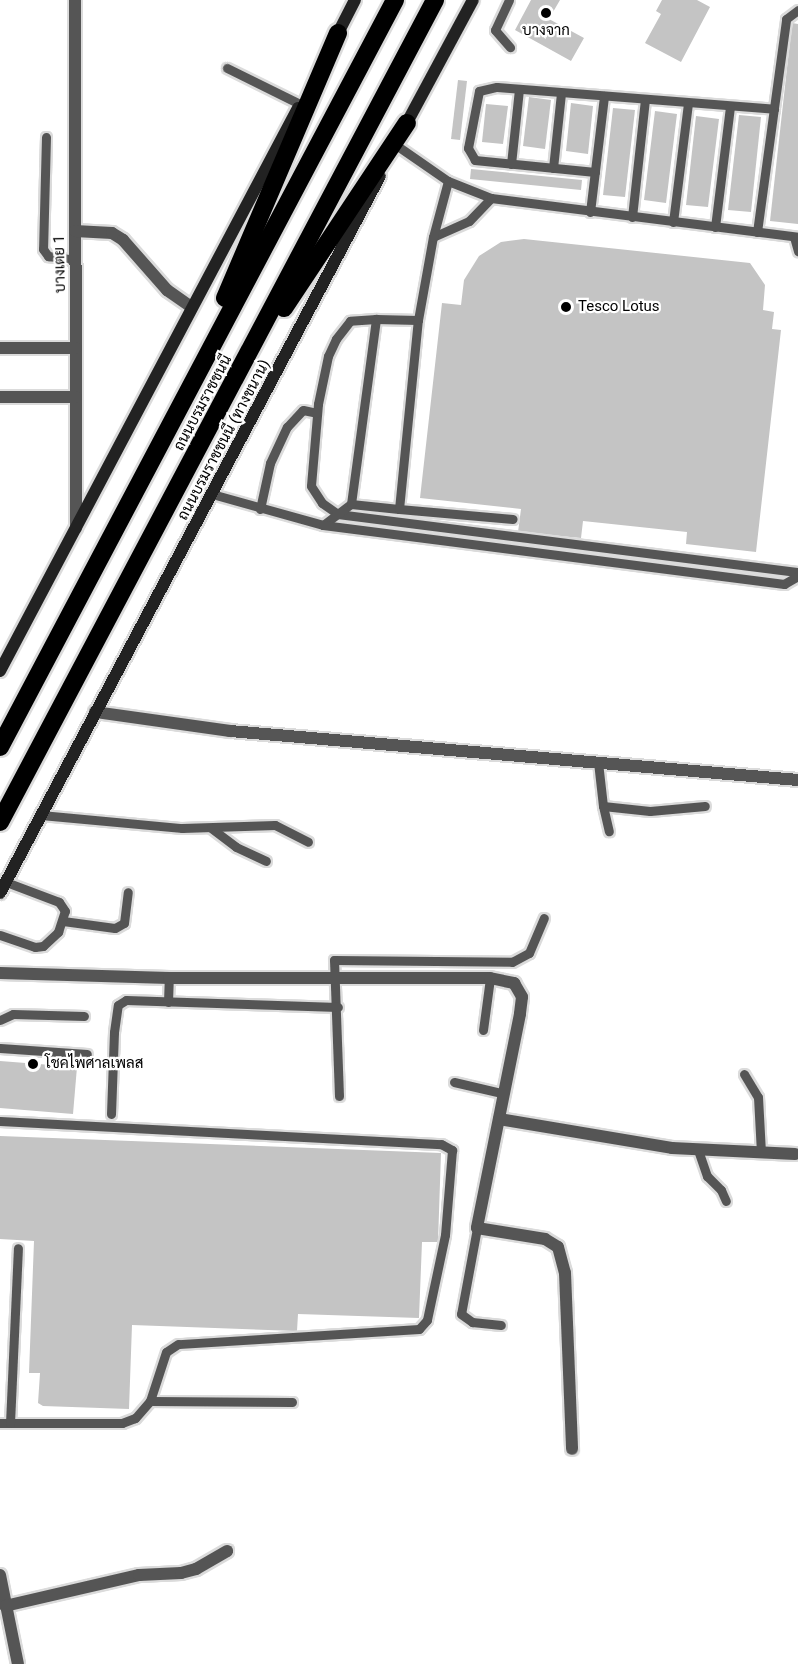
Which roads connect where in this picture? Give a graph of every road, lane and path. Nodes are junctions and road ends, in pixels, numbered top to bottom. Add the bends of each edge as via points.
1 (75, 0) edge
2 (355, 0) edge
3 (395, 0) edge
4 (435, 0) edge
5 (473, 0) edge
6 (509, 0) edge
7 (798, 9) edge
8 (338, 33) junction
9 (510, 47) dead end
10 (227, 68) dead end
11 (519, 89) junction
12 (561, 93) junction
13 (604, 96) junction
14 (645, 100) junction
15 (688, 103) junction
16 (300, 104) junction
17 (730, 106) junction
18 (774, 109) junction
19 (407, 123) junction
20 (46, 137) dead end
21 (396, 145) junction
22 (511, 164) junction
23 (553, 168) junction
24 (595, 172) junction
25 (448, 181) junction
26 (491, 198) junction
27 (590, 212) junction
28 (632, 217) junction
29 (673, 222) junction
30 (715, 227) junction
31 (75, 231) junction
32 (757, 232) junction
33 (433, 237) junction
34 (796, 237) edge
35 (798, 251) edge
36 (76, 260) junction
37 (191, 307) junction
38 (376, 319) junction
39 (418, 320) junction
40 (0, 348) edge
41 (76, 348) junction
42 (248, 356) junction
43 (202, 362) junction
44 (76, 397) junction
45 (0, 398) edge
46 (317, 413) junction
47 (212, 494) junction
48 (351, 504) junction
49 (260, 509) junction
50 (399, 509) junction
51 (338, 514) junction
52 (513, 519) dead end
53 (323, 525) junction
54 (76, 528) junction
55 (798, 574) edge
56 (0, 671) edge
57 (95, 712) junction
58 (0, 747) edge
59 (598, 762) junction
60 (798, 780) edge
61 (603, 806) junction
62 (705, 806) dead end
63 (41, 815) junction
64 (0, 822) edge
65 (211, 828) junction
66 (609, 831) dead end
67 (308, 842) dead end
68 (266, 861) dead end
69 (6, 882) junction
70 (128, 892) dead end
71 (0, 893) edge
72 (544, 918) dead end
73 (63, 921) junction
74 (0, 935) edge
75 (0, 973) edge
76 (169, 978) junction
77 (490, 978) junction
78 (337, 979) junction
79 (168, 1002) junction
80 (338, 1007) junction
81 (84, 1017) dead end
82 (0, 1020) edge
83 (483, 1030) dead end
84 (0, 1048) edge
85 (87, 1054) dead end
86 (744, 1074) dead end
87 (453, 1082) dead end
88 (501, 1093) junction
89 (339, 1096) dead end
90 (111, 1114) dead end
91 (499, 1119) junction
92 (0, 1121) edge
93 (698, 1150) junction
94 (761, 1154) junction
95 (795, 1154) dead end
96 (726, 1202) dead end
97 (477, 1228) junction
98 (18, 1248) dead end
99 (501, 1325) dead end
100 (150, 1401) junction
101 (292, 1402) dead end
102 (5, 1423) edge
103 (572, 1449) dead end
104 (227, 1551) dead end
105 (0, 1575) edge
106 (5, 1606) junction
107 (18, 1664) edge

1 - 31 street, บางเตย 1
2 - 8 main road
3 - 43 highway, ถนนบรมราชชนนี
4 - 42 highway, ถนนบรมราชชนนี
5 - 19 main road, ถนนบรมราชชนนี (ทางขนาน)
6 - 9 lane via 495,30
7 - 18 lane via 786,18
8 - 16 main road
8 - 43 highway via 244,248
10 - 16 lane
11 - 12 lane
11 - 22 lane
11 - 22 lane via 479,90 468,148 475,160
12 - 13 lane
12 - 23 lane
13 - 14 lane
13 - 24 lane
14 - 15 lane
14 - 28 lane
15 - 17 lane
15 - 29 lane
16 - 37 main road
17 - 18 lane
17 - 30 lane
18 - 32 lane
19 - 21 main road, ถนนบรมราชชนนี (ทางขนาน)
19 - 42 highway via 309,274
20 - 36 lane via 43,249 48,256
21 - 25 lane
21 - 47 main road, ถนนบรมราชชนนี (ทางขนาน)
22 - 23 lane
23 - 24 lane
24 - 27 lane
25 - 26 lane
25 - 33 lane
26 - 27 lane
26 - 33 lane via 469,220
27 - 28 lane
28 - 29 lane
29 - 30 lane
30 - 32 lane
31 - 36 street, บางเตย 1
31 - 37 street via 112,233 123,240 167,290
32 - 34 lane
33 - 39 lane
34 - 35 lane
36 - 41 street, บางเตย 1
37 - 54 main road
38 - 39 lane
38 - 46 lane via 350,321 336,339 328,356
38 - 48 lane
39 - 50 lane
40 - 41 street
41 - 44 street, บางเตย 1
42 - 64 highway, ถนนบรมราชชนนี
43 - 58 highway, ถนนบรมราชชนนี
44 - 45 street
44 - 54 street, บางเตย 1
46 - 49 lane via 303,410 287,427 270,463
46 - 51 lane via 311,486 322,503
47 - 49 lane
47 - 57 main road, ถนนบรมราชชนนี (ทางขนาน)
48 - 50 lane
48 - 51 lane
49 - 53 lane
50 - 52 lane
51 - 53 lane
51 - 55 lane
53 - 55 lane via 784,584
54 - 56 main road
57 - 59 street via 230,731
57 - 63 main road, ถนนบรมราชชนนี (ทางขนาน)
59 - 60 street
59 - 61 lane
61 - 62 lane via 650,811
61 - 66 lane
63 - 65 lane via 96,823
63 - 69 main road, ถนนบรมราชชนนี (ทางขนาน)
65 - 67 lane via 275,825
65 - 68 lane via 236,847
69 - 71 main road, ถนนบรมราชชนนี (ทางขนาน)
69 - 73 lane via 58,902 65,911
70 - 73 lane via 124,923 116,928
72 - 78 lane via 535,944 522,960 334,960
73 - 74 lane via 44,946 35,947
75 - 76 street
76 - 78 street
76 - 79 lane
77 - 78 street
77 - 83 lane
77 - 88 street via 514,983 522,998
78 - 80 lane
79 - 80 lane
79 - 90 lane via 126,1000 118,1005
80 - 89 lane
81 - 82 lane via 13,1014
84 - 85 lane
86 - 94 lane via 758,1097
87 - 88 lane
88 - 91 street
91 - 93 street
91 - 97 street
92 - 100 lane via 441,1144 451,1148 445,1235 427,1320 419,1329 178,1344 166,1352 159,1366
93 - 94 street
93 - 96 lane via 707,1176 721,1190
94 - 95 street
97 - 99 lane via 461,1314 472,1322
97 - 103 street via 545,1239 558,1247 566,1274
98 - 102 lane
100 - 101 lane
100 - 102 lane via 135,1418 122,1423
104 - 106 street via 181,1573 139,1575
105 - 106 street
106 - 107 street

